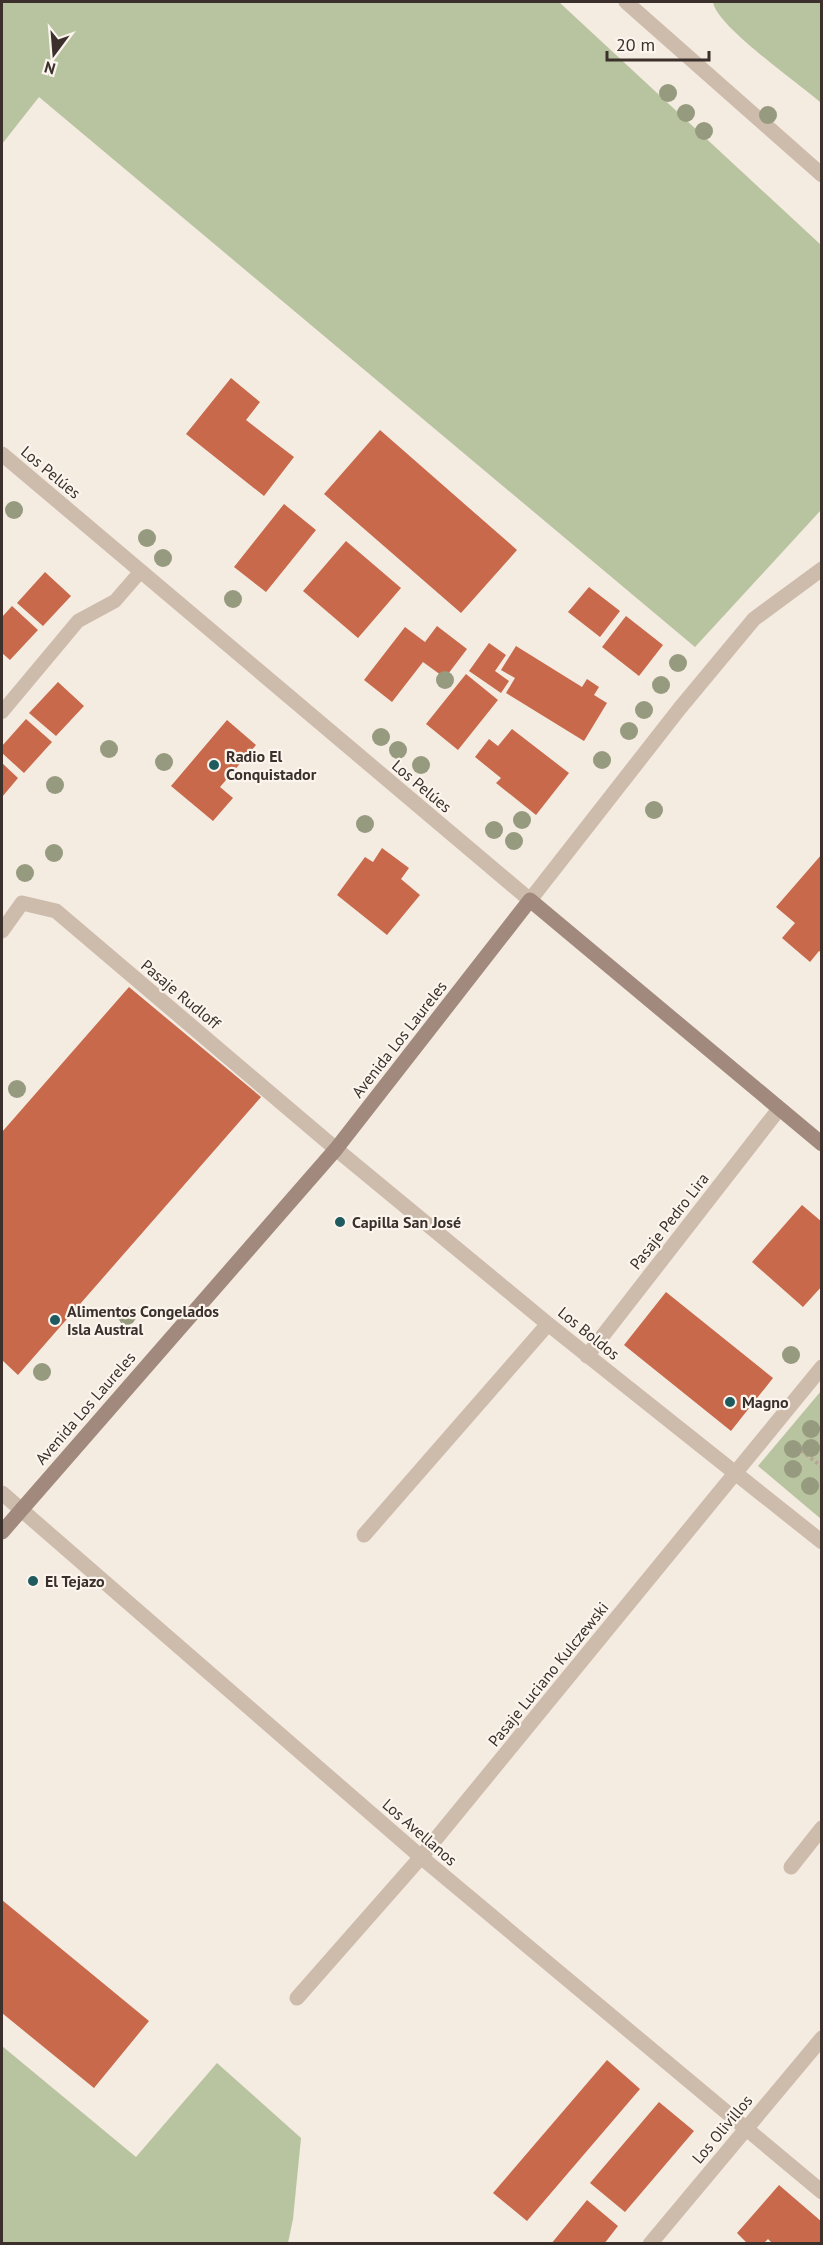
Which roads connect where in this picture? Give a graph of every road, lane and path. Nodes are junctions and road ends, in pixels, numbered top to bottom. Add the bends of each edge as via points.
1 (626, 2) edge
2 (822, 175) edge
3 (2, 454) edge
4 (822, 568) edge
5 (141, 571) junction
6 (2, 712) edge
7 (530, 900) junction
8 (2, 930) edge
9 (779, 1108) junction
10 (822, 1144) edge
11 (336, 1149) junction
12 (548, 1324) junction
13 (587, 1356) junction
14 (822, 1367) edge
15 (786, 1439) dead end
16 (822, 1467) edge
17 (736, 1473) junction
18 (2, 1493) edge
19 (21, 1509) junction
20 (2, 1532) edge
21 (364, 1535) dead end
22 (822, 1542) edge
23 (822, 1828) edge
24 (421, 1857) junction
25 (791, 1867) dead end
26 (297, 1998) dead end
27 (822, 2038) edge
28 (746, 2129) junction
29 (822, 2192) edge
30 (650, 2244) edge

1 - 2 street
3 - 5 street, Los Pelúes
4 - 7 street, Avenida Los Laureles via 754,619
5 - 6 lane via 115,601 78,621
5 - 7 street, Los Pelúes
7 - 9 street, Los Pelúes
7 - 11 street, Avenida Los Laureles
8 - 11 street, Pasaje Rudloff via 22,903 56,911
9 - 10 street, Los Pelúes
9 - 13 street, Pasaje Pedro Lira
11 - 12 street, Los Boldos
11 - 19 street, Avenida Los Laureles
12 - 13 street, Los Boldos
12 - 21 street
13 - 17 street, Los Boldos
14 - 17 street, Pasaje Luciano Kulczewski
15 - 16 path
17 - 22 street, Los Boldos
17 - 24 street, Pasaje Luciano Kulczewski
18 - 19 street, Los Avellanos
19 - 20 street, Avenida Los Laureles
19 - 24 street, Los Avellanos
23 - 25 street
24 - 26 street, Pasaje Luciano Kulczewski
24 - 28 street, Los Avellanos
27 - 28 street, Los Olivillos
28 - 29 street, Los Avellanos
28 - 30 street, Los Olivillos

